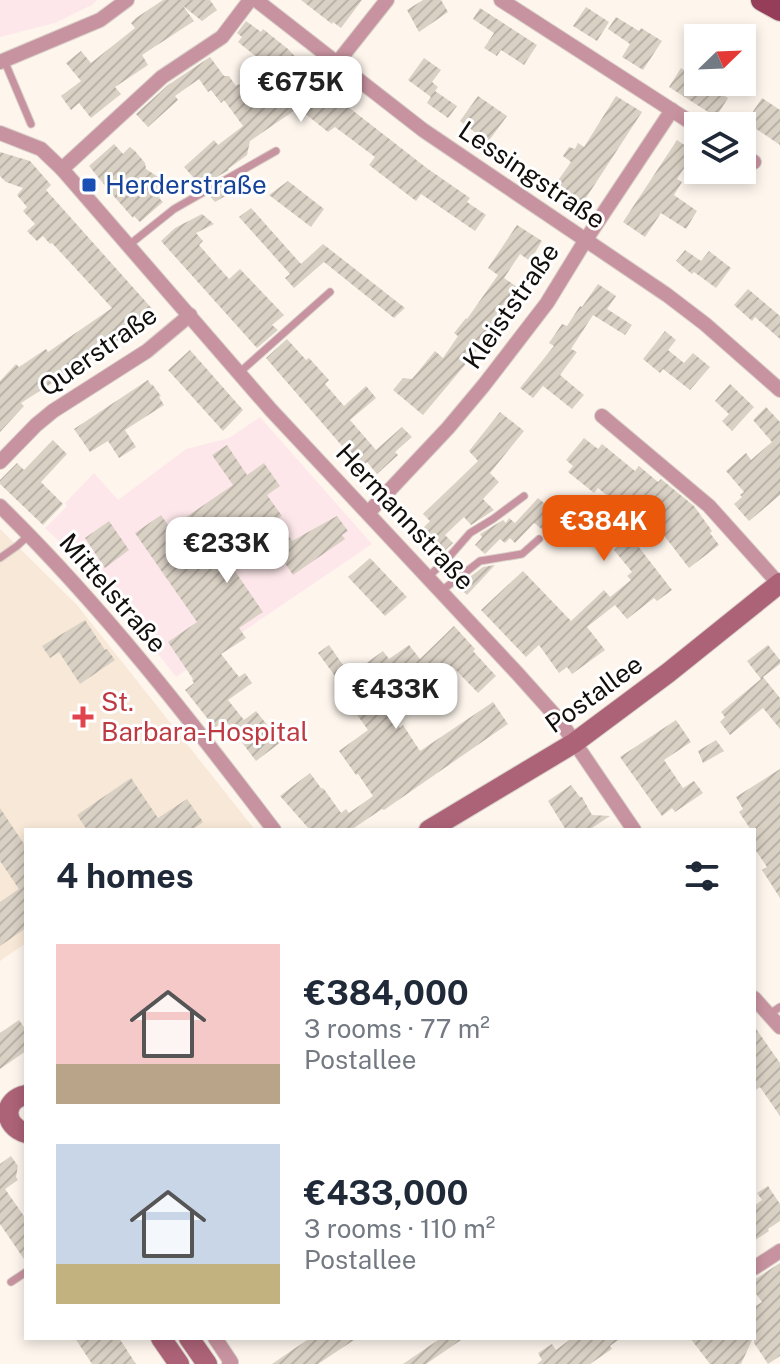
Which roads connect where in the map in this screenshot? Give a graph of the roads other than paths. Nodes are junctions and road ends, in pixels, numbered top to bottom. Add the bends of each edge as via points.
1 (127, 0) edge
2 (253, 0) edge
3 (387, 0) edge
4 (501, 0) edge
5 (762, 0) edge
6 (780, 10) edge
7 (2, 61) edge
8 (337, 63) junction
9 (672, 110) junction
10 (684, 118) edge
11 (31, 124) dead end
12 (0, 133) edge
13 (276, 151) dead end
14 (62, 169) junction
15 (585, 241) junction
16 (129, 245) junction
17 (330, 292) dead end
18 (190, 315) junction
19 (240, 372) junction
20 (780, 390) edge
21 (602, 416) dead end
22 (0, 462) edge
23 (524, 496) dead end
24 (0, 506) edge
25 (368, 513) junction
26 (29, 535) junction
27 (539, 539) dead end
28 (0, 558) edge
29 (427, 578) junction
30 (779, 584) edge
31 (440, 592) junction
32 (574, 743) junction
33 (272, 828) edge
34 (432, 828) edge
35 (633, 828) edge
36 (764, 1008) edge
37 (780, 1027) edge
38 (780, 1251) edge
39 (756, 1267) edge
40 (24, 1273) edge
41 (11, 1282) dead end
42 (162, 1340) edge
43 (190, 1340) edge
44 (216, 1340) edge
45 (179, 1364) edge
46 (207, 1364) edge
47 (229, 1364) edge

1 - 7 street via 100,20
2 - 8 street, Lessingstraße
2 - 14 street via 222,37 162,77
3 - 8 street
4 - 9 street
5 - 6 main road
7 - 11 lane
8 - 15 street, Lessingstraße via 423,130
9 - 10 street
9 - 15 street, Kleiststraße
12 - 14 street, Hermannstraße via 41,149
13 - 16 lane via 174,209
14 - 16 street, Hermannstraße
15 - 20 street, Lessingstraße via 705,324
15 - 25 street, Kleiststraße via 547,303 484,385
16 - 18 street, Hermannstraße
17 - 19 lane
18 - 19 street, Hermannstraße
18 - 22 street, Querstraße via 147,351 53,411
19 - 25 street, Hermannstraße
21 - 30 street, Postallee via 709,506
23 - 29 lane via 470,533
24 - 26 street, Mittelstraße
25 - 29 street, Hermannstraße
26 - 28 lane
26 - 33 street, Mittelstraße via 115,628
27 - 31 lane via 522,554 480,561
29 - 31 street, Hermannstraße
30 - 32 street, Postallee
31 - 32 street, Hermannstraße via 560,721
32 - 34 street, Postallee
32 - 35 street, Hermannstraße
36 - 37 street
38 - 39 street
40 - 41 lane
42 - 45 street
43 - 46 street
44 - 47 street

